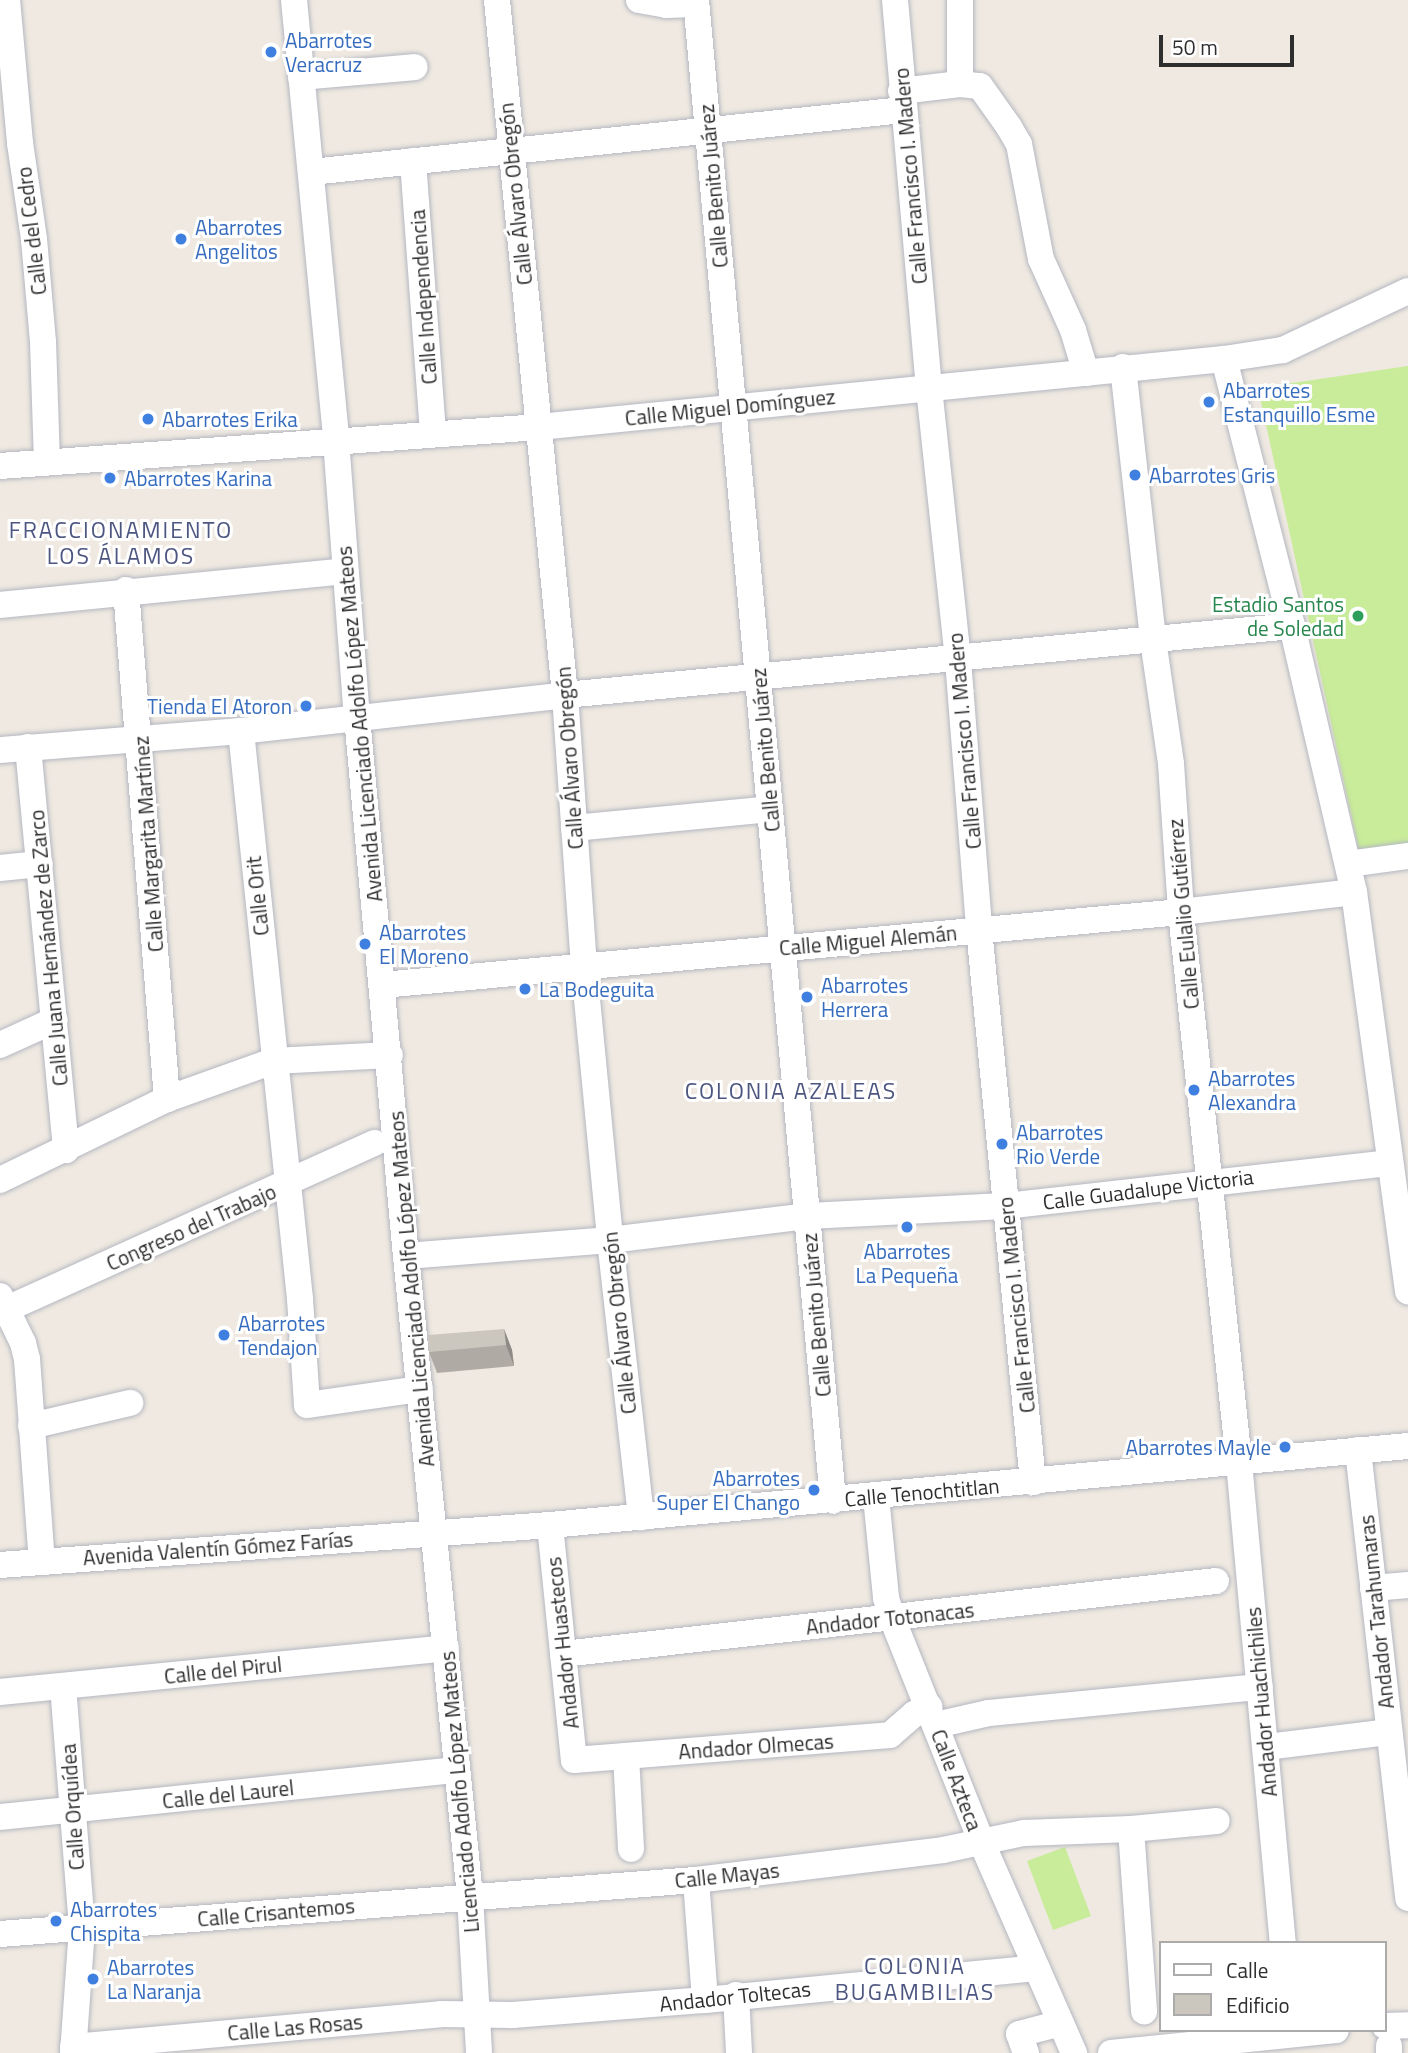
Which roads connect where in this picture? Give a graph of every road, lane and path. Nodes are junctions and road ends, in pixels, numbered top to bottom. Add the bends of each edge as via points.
1 (7, 0) edge
2 (294, 0) edge
3 (497, 0) edge
4 (639, 0) edge
5 (895, 0) edge
6 (960, 0) edge
7 (696, 2) edge
8 (415, 67) dead end
9 (301, 77) junction
10 (960, 84) junction
11 (902, 101) junction
12 (708, 129) junction
13 (511, 150) junction
14 (413, 161) junction
15 (311, 172) junction
16 (1408, 290) edge
17 (1224, 359) junction
18 (1123, 367) junction
19 (1086, 373) junction
20 (929, 388) junction
21 (733, 407) junction
22 (539, 426) junction
23 (433, 434) junction
24 (337, 440) junction
25 (47, 462) junction
26 (0, 466) edge
27 (345, 571) junction
28 (127, 590) junction
29 (0, 604) edge
30 (1292, 626) junction
31 (1153, 640) junction
32 (958, 660) junction
33 (759, 676) junction
34 (565, 695) junction
35 (357, 717) junction
36 (241, 731) junction
37 (140, 737) junction
38 (28, 747) junction
39 (0, 750) edge
40 (769, 809) junction
41 (574, 828) junction
42 (1408, 856) edge
43 (40, 864) junction
44 (1348, 864) junction
45 (0, 868) edge
46 (1354, 892) junction
47 (1181, 912) junction
48 (979, 929) junction
49 (783, 948) junction
50 (584, 968) junction
51 (382, 985) junction
52 (55, 1020) junction
53 (0, 1045) edge
54 (390, 1055) junction
55 (273, 1061) junction
56 (167, 1099) junction
57 (375, 1143) dead end
58 (66, 1150) junction
59 (1389, 1163) junction
60 (0, 1180) edge
61 (1207, 1181) junction
62 (285, 1186) junction
63 (1006, 1206) junction
64 (807, 1216) junction
65 (610, 1240) junction
66 (406, 1256) junction
67 (1408, 1291) edge
68 (2, 1306) edge
69 (419, 1389) junction
70 (130, 1403) dead end
71 (31, 1426) junction
72 (1408, 1446) edge
73 (1357, 1451) junction
74 (1239, 1462) junction
75 (1033, 1482) junction
76 (876, 1497) junction
77 (833, 1501) junction
78 (641, 1517) junction
79 (550, 1525) junction
80 (435, 1532) junction
81 (42, 1561) junction
82 (0, 1565) edge
83 (1216, 1581) dead end
84 (1408, 1585) edge
85 (1373, 1588) junction
86 (892, 1618) junction
87 (446, 1648) junction
88 (563, 1654) junction
89 (64, 1686) junction
90 (1260, 1687) junction
91 (1396, 1688) edge
92 (0, 1692) edge
93 (932, 1716) junction
94 (1389, 1732) junction
95 (1266, 1748) junction
96 (626, 1756) junction
97 (574, 1760) joint
98 (456, 1770) junction
99 (1403, 1801) edge
100 (72, 1810) junction
101 (0, 1817) edge
102 (1217, 1821) dead end
103 (1131, 1829) junction
104 (981, 1840) junction
105 (631, 1849) dead end
106 (696, 1880) junction
107 (470, 1896) junction
108 (1408, 1898) edge
109 (82, 1928) junction
110 (0, 1934) edge
111 (1283, 1941) edge
112 (1036, 1968) junction
113 (736, 1995) junction
114 (705, 2000) junction
115 (1144, 2012) dead end
116 (475, 2014) junction
117 (1061, 2023) junction
118 (1408, 2025) edge
119 (1291, 2032) edge
120 (1388, 2042) edge
121 (73, 2050) edge
122 (479, 2053) edge
123 (739, 2053) edge
124 (1026, 2053) edge
125 (1074, 2053) edge
126 (1111, 2053) edge

1 - 25 street, Calle del Cedro via 43,342
2 - 9 street, Avenida Licenciado Adolfo López Mateos
3 - 13 street, Calle Álvaro Obregón
4 - 7 street via 666,5
5 - 11 street, Calle Francisco I. Madero
6 - 10 street
7 - 12 street, Calle Benito Juárez
8 - 9 street
9 - 15 street, Avenida Licenciado Adolfo López Mateos
10 - 11 street
10 - 19 street via 980,86 1019,144 1041,259 1073,330
11 - 12 street
11 - 20 street, Calle Francisco I. Madero
12 - 13 street
12 - 21 street, Calle Benito Juárez
13 - 14 street
13 - 22 street, Calle Álvaro Obregón
14 - 15 street
14 - 23 street, Calle Independencia
15 - 24 street, Avenida Licenciado Adolfo López Mateos
16 - 17 street, Calle Miguel Domínguez via 1283,350
17 - 18 street, Calle Miguel Domínguez
17 - 30 street
18 - 19 street, Calle Miguel Domínguez
18 - 31 street, Calle Eulalio Gutiérrez
19 - 20 street, Calle Miguel Domínguez
20 - 21 street, Calle Miguel Domínguez
20 - 32 street, Calle Francisco I. Madero
21 - 22 street, Calle Miguel Domínguez
21 - 33 street, Calle Benito Juárez
22 - 23 street, Calle Miguel Domínguez
22 - 34 street, Calle Álvaro Obregón
23 - 24 street, Calle Miguel Domínguez
24 - 25 street, Calle Miguel Domínguez
24 - 27 street, Avenida Licenciado Adolfo López Mateos
25 - 26 street, Calle Miguel Domínguez
27 - 28 street
27 - 35 street, Avenida Licenciado Adolfo López Mateos
28 - 29 street
28 - 37 street, Calle Margarita Martínez
30 - 31 street
30 - 44 street
31 - 32 street
31 - 47 street, Calle Eulalio Gutiérrez via 1171,764
32 - 33 street
32 - 48 street, Calle Francisco I. Madero
33 - 34 street
33 - 40 street, Calle Benito Juárez
34 - 35 street
34 - 41 street, Calle Álvaro Obregón
35 - 36 street
35 - 51 street, Avenida Licenciado Adolfo López Mateos
36 - 37 street
36 - 55 street, Calle Orit
37 - 38 street
37 - 56 street, Calle Margarita Martínez
38 - 39 street
38 - 43 street, Calle Juana Hernández de Zarco
40 - 41 street
40 - 49 street, Calle Benito Juárez
41 - 50 street, Calle Álvaro Obregón
42 - 44 street
43 - 45 street
43 - 52 street, Calle Juana Hernández de Zarco
44 - 46 street
46 - 47 street, Calle Miguel Alemán
46 - 59 street
47 - 48 street, Calle Miguel Alemán
47 - 61 street, Calle Eulalio Gutiérrez
48 - 49 street, Calle Miguel Alemán
48 - 63 street, Calle Francisco I. Madero
49 - 50 street, Calle Miguel Alemán
49 - 64 street, Calle Benito Juárez
50 - 51 street, Calle Miguel Alemán
50 - 65 street, Calle Álvaro Obregón
51 - 54 street, Avenida Licenciado Adolfo López Mateos
52 - 53 street
52 - 58 street, Calle Juana Hernández de Zarco
54 - 55 street
54 - 66 street, Avenida Licenciado Adolfo López Mateos
55 - 56 street
55 - 62 street, Calle Orit
56 - 58 street
57 - 62 street, Congreso del Trabajo
58 - 60 street
59 - 61 street, Calle Guadalupe Victoria
59 - 67 street
61 - 63 street, Calle Guadalupe Victoria
61 - 74 street, Calle Eulalio Gutiérrez
62 - 68 street, Congreso del Trabajo
62 - 69 street, Calle Orit via 300,1299 307,1405
63 - 64 street, Calle Guadalupe Victoria
63 - 75 street, Calle Francisco I. Madero
64 - 65 street, Calle Guadalupe Victoria
64 - 77 street, Calle Benito Juárez
65 - 66 street, Calle Guadalupe Victoria
65 - 78 street, Calle Álvaro Obregón
66 - 69 street, Avenida Licenciado Adolfo López Mateos
68 - 71 street via 27,1359
69 - 80 street, Avenida Licenciado Adolfo López Mateos
70 - 71 street
71 - 81 street
72 - 73 street, Calle Tenochtitlan
73 - 74 street, Calle Tenochtitlan
73 - 85 street, Andador Tarahumaras
74 - 75 street, Calle Tenochtitlan
74 - 90 street, Andador Huachichiles
75 - 76 street, Calle Tenochtitlan
76 - 77 street, Calle Tenochtitlan
76 - 86 street, Calle Azteca
77 - 78 street, Calle Tenochtitlan
78 - 79 street, Calle Tenochtitlan
79 - 80 street, Calle Tenochtitlan
79 - 88 street, Andador Huastecos
80 - 81 street, Avenida Valentín Gómez Farías
80 - 87 street, Licenciado Adolfo López Mateos
81 - 82 street, Avenida Valentín Gómez Farías
83 - 86 street, Andador Totonacas
84 - 85 street
85 - 91 street, Andador Tarahumaras
86 - 88 street, Andador Totonacas
86 - 93 street, Calle Azteca
87 - 89 street, Calle del Pirul
87 - 98 street, Licenciado Adolfo López Mateos
88 - 97 street, Andador Huastecos
89 - 92 street, Calle del Pirul
89 - 100 street, Calle Orquídea
90 - 93 street, Andador Olmecas
90 - 95 street, Andador Huachichiles
91 - 94 street, Andador Tarahumaras
93 - 96 street, Andador Olmecas via 914,1714 890,1735
93 - 104 street, Calle Azteca
94 - 95 street
94 - 99 street, Andador Tarahumaras
95 - 111 street, Andador Huachichiles
96 - 97 street, Andador Olmecas
96 - 105 street
98 - 100 street, Calle del Laurel
98 - 107 street, Licenciado Adolfo López Mateos
99 - 108 street, Andador Tarahumaras
100 - 101 street, Calle del Laurel
100 - 109 street, Calle Orquídea
102 - 103 street, Calle Mayas
103 - 104 street, Calle Mayas via 1024,1833
103 - 115 street
104 - 106 street, Calle Mayas via 943,1850
104 - 112 street, Calle Azteca
106 - 107 street, Calle Mayas
106 - 114 street
107 - 109 street, Calle Crisantemos
107 - 116 street, Licenciado Adolfo López Mateos
109 - 110 street, Calle Crisantemos
109 - 121 street, Calle Orquídea
112 - 113 street, Andador Toltecas
112 - 117 street, Calle Azteca
113 - 114 street, Andador Toltecas
113 - 123 street
114 - 116 street, Andador Toltecas
116 - 121 street, Calle Las Rosas
116 - 122 street, Licenciado Adolfo López Mateos
117 - 124 street via 1019,2034
117 - 125 street, Calle Azteca
118 - 120 street
119 - 126 street

